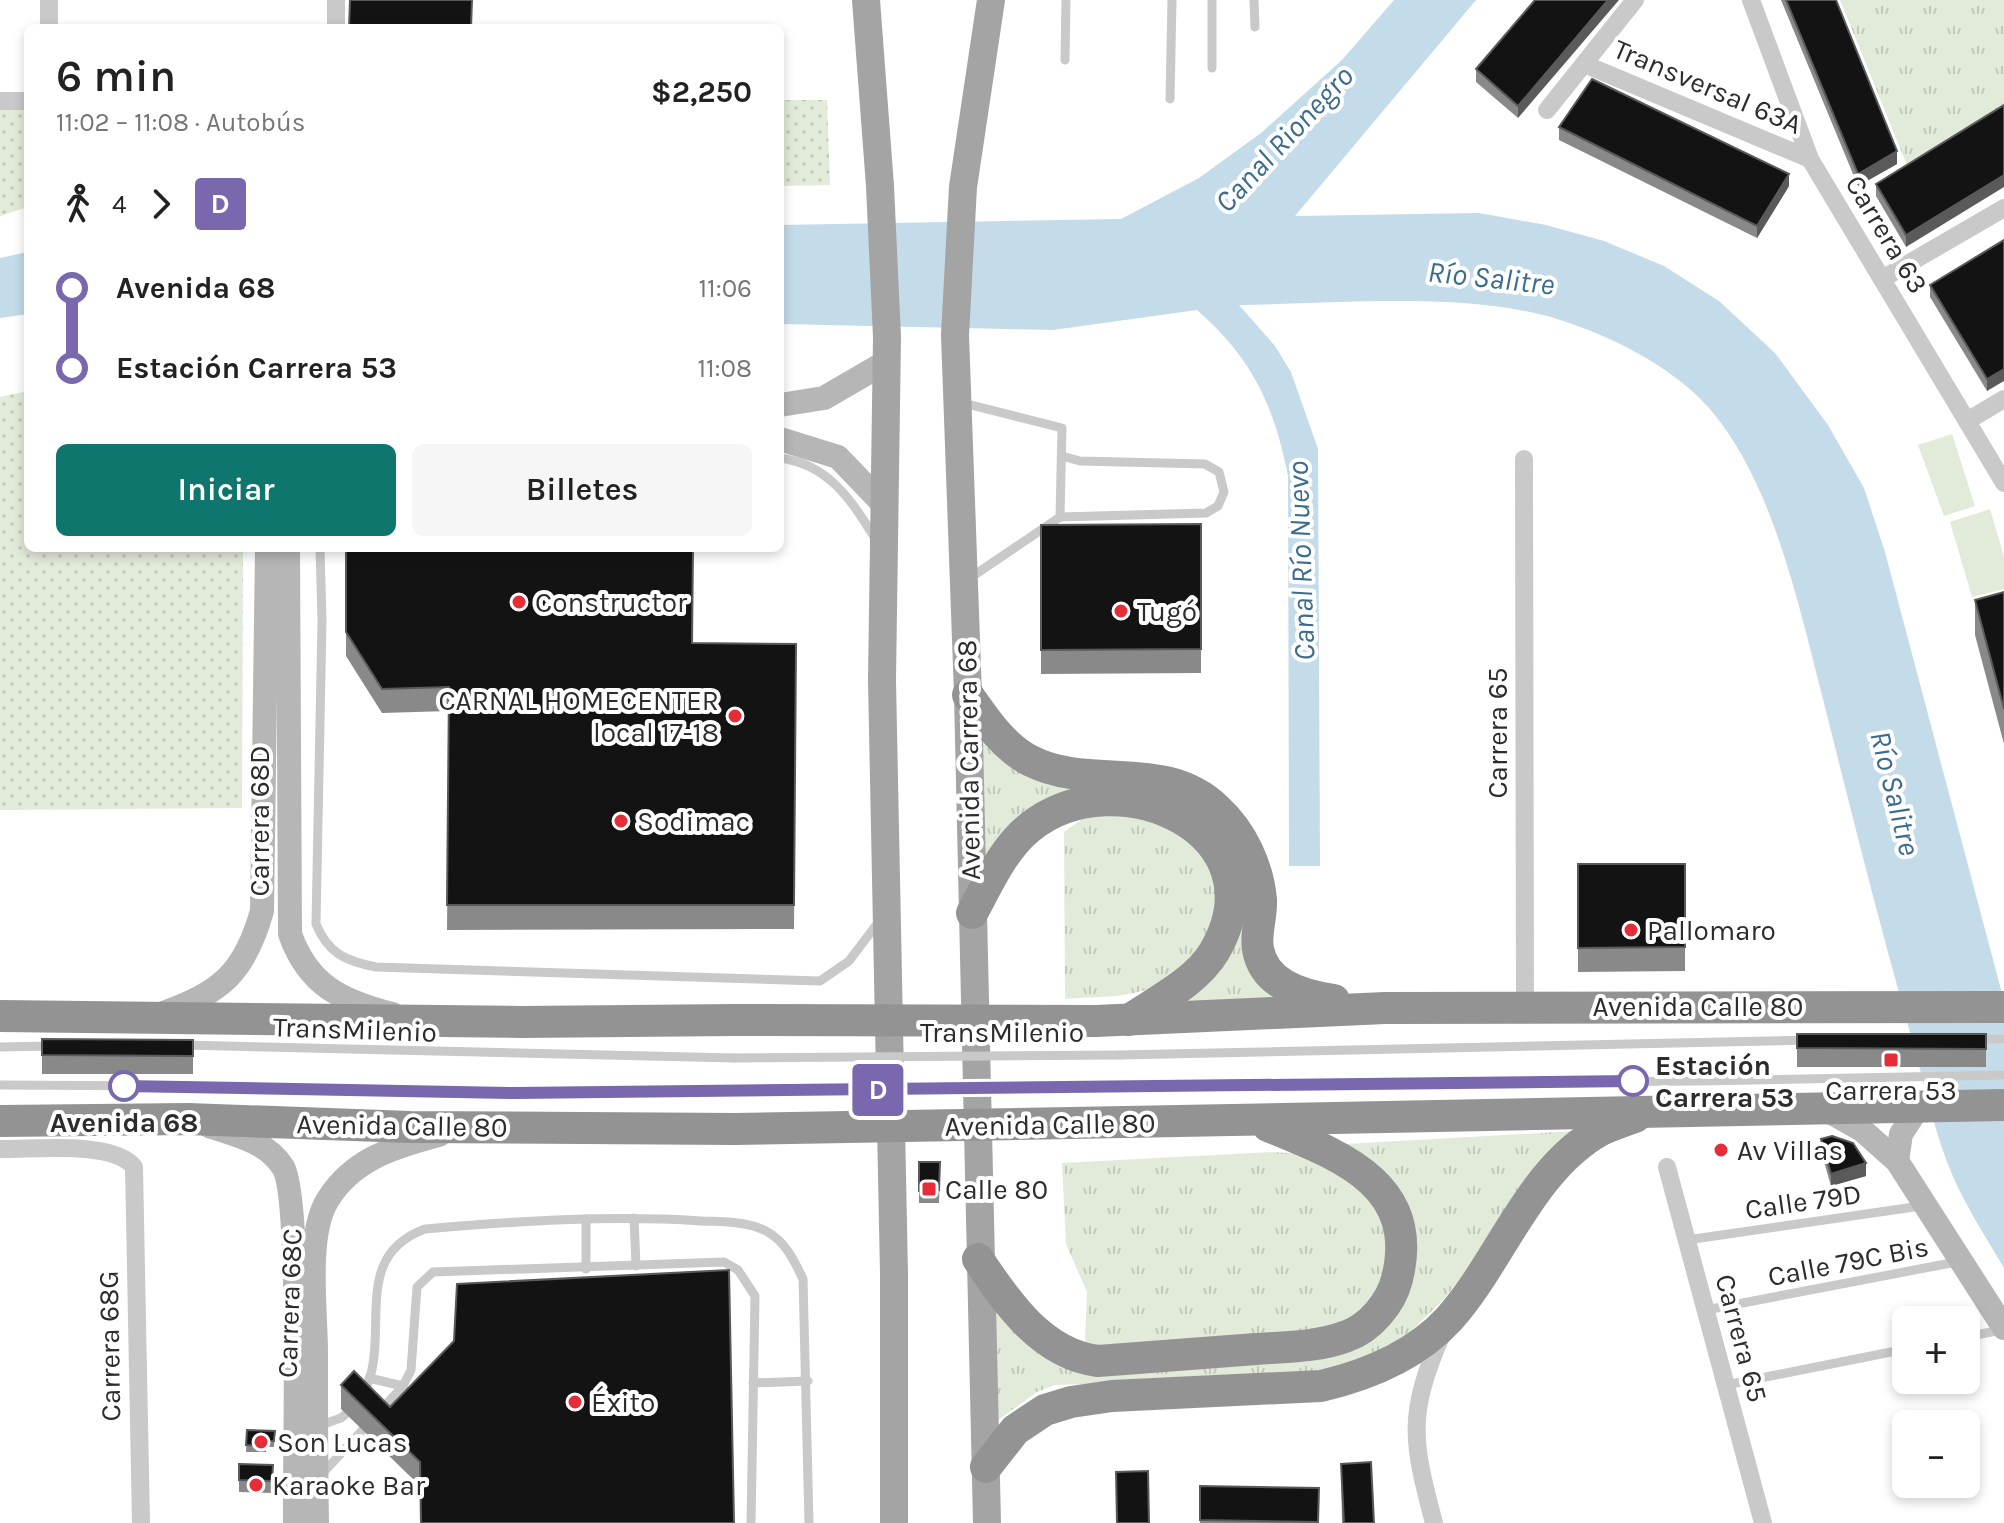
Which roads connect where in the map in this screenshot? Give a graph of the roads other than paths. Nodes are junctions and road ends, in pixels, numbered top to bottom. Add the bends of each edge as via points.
1 (49, 0) edge
2 (336, 0) edge
3 (866, 0) edge
4 (991, 0) edge
5 (1066, 0) edge
6 (1172, 0) edge
7 (1212, 0) edge
8 (1254, 0) edge
9 (1635, 0) edge
10 (1751, 0) edge
11 (49, 24) edge
12 (336, 24) edge
13 (1255, 27) dead end
14 (1065, 60) dead end
15 (1584, 64) junction
16 (1212, 68) dead end
17 (1170, 99) dead end
18 (0, 101) edge
19 (24, 101) edge
20 (1547, 110) dead end
21 (1810, 159) junction
22 (2004, 208) edge
23 (1882, 279) junction
24 (886, 350) junction
25 (2004, 399) edge
26 (957, 401) junction
27 (784, 404) edge
28 (1967, 421) junction
29 (784, 440) edge
30 (1062, 456) junction
31 (784, 459) edge
32 (1524, 459) dead end
33 (2004, 483) edge
34 (885, 506) junction
35 (1060, 517) junction
36 (267, 552) edge
37 (288, 552) edge
38 (320, 552) edge
39 (884, 553) junction
40 (964, 583) junction
41 (968, 695) junction
42 (889, 908) junction
43 (972, 913) junction
44 (1525, 1007) junction
45 (2004, 1007) edge
46 (1385, 1008) junction
47 (157, 1015) junction
48 (0, 1016) edge
49 (414, 1019) junction
50 (1129, 1020) junction
51 (1959, 1039) edge
52 (2004, 1039) edge
53 (1822, 1040) edge
54 (176, 1045) edge
55 (67, 1046) edge
56 (0, 1047) edge
57 (2004, 1075) edge
58 (0, 1085) edge
59 (1920, 1105) junction
60 (2004, 1105) edge
61 (1823, 1108) junction
62 (1652, 1110) junction
63 (188, 1119) junction
64 (0, 1121) edge
65 (1258, 1121) junction
66 (466, 1128) junction
67 (0, 1149) edge
68 (1897, 1161) junction
69 (1667, 1167) dead end
70 (1925, 1205) junction
71 (634, 1218) junction
72 (586, 1219) junction
73 (1687, 1240) junction
74 (978, 1259) junction
75 (1951, 1263) dead end
76 (636, 1266) junction
77 (586, 1269) junction
78 (304, 1270) junction
79 (1706, 1310) junction
80 (1448, 1320) junction
81 (2004, 1329) edge
82 (1980, 1334) edge
83 (1892, 1352) edge
84 (369, 1378) junction
85 (808, 1381) junction
86 (753, 1383) junction
87 (1726, 1385) junction
88 (403, 1386) junction
89 (305, 1427) junction
90 (986, 1467) junction
91 (316, 1479) junction
92 (141, 1523) edge
93 (295, 1523) edge
94 (317, 1523) edge
95 (751, 1523) edge
96 (809, 1523) edge
97 (894, 1523) edge
98 (987, 1523) edge
99 (1434, 1523) edge
100 (1763, 1523) edge

1 - 11 street
2 - 12 street
3 - 24 main road
4 - 26 main road, Avenida Carrera 68 via 963,187
5 - 14 lane
6 - 17 lane
7 - 16 lane
8 - 13 lane
9 - 15 street
10 - 21 street, Carrera 63
15 - 20 street
15 - 21 street, Transversal 63A
18 - 19 street
21 - 23 street, Carrera 63
22 - 23 street
23 - 28 street, Carrera 63
24 - 27 street via 824,398
24 - 34 main road
25 - 28 street
26 - 30 lane via 1062,428
26 - 40 main road, Avenida Carrera 68
28 - 33 street, Carrera 63
29 - 34 street via 838,457
30 - 35 lane
30 - 35 lane via 1205,464 1219,472 1224,492 1218,506 1206,513
31 - 39 lane via 812,466 835,481
32 - 44 street, Carrera 65
34 - 39 main road
35 - 40 lane
36 - 47 street, Carrera 68D via 262,911 243,962 227,980 187,1005
37 - 49 street, Carrera 68D via 290,934 311,976 367,1007
38 - 42 lane via 316,924 335,953 376,967 820,981 849,961
39 - 42 main road
40 - 41 main road, Avenida Carrera 68
41 - 43 main road, Avenida Carrera 68
41 - 46 highway via 998,735 1033,762 1075,772 1151,777 1184,787 1213,805 1234,825 1251,856 1261,900 1258,950 1273,975 1296,992
42 - 97 main road
43 - 50 highway via 1011,845 1055,811 1111,800 1145,802 1198,827 1223,865 1231,891 1228,923 1200,970
43 - 74 main road, Avenida Carrera 68
44 - 45 highway, Avenida Calle 80
44 - 46 highway, Avenida Calle 80
46 - 50 highway, Avenida Calle 80
47 - 48 highway, Avenida Calle 80
47 - 49 highway, Avenida Calle 80
49 - 50 highway, Avenida Calle 80, bridge
51 - 52 lane
53 - 54 lane, TransMilenio, bridge via 735,1058
55 - 56 lane
57 - 58 lane, TransMilenio, bridge via 514,1093
59 - 60 highway, Avenida Calle 80
59 - 61 highway, Avenida Calle 80
59 - 68 street via 1901,1134
61 - 62 highway, Avenida Calle 80
61 - 68 street via 1862,1130
62 - 65 highway, Avenida Calle 80
62 - 80 highway via 1600,1131 1549,1175
63 - 64 highway, Avenida Calle 80
63 - 66 highway, Avenida Calle 80
63 - 78 street, Carrera 68C via 253,1141 282,1165
65 - 66 highway, Avenida Calle 80, bridge
65 - 74 highway via 1351,1162 1379,1186 1392,1208 1402,1247 1395,1287 1376,1317 1349,1336 1278,1347 1083,1360 1041,1337
66 - 78 street, Carrera 68C via 393,1148 351,1173 320,1218
67 - 92 street, Carrera 68G via 95,1150 119,1156 134,1167
68 - 70 street
69 - 73 street, Carrera 65
70 - 73 lane, Calle 79D
70 - 81 street
71 - 72 lane
71 - 76 lane
71 - 85 lane via 751,1224 791,1252 803,1279
72 - 77 lane
72 - 84 lane via 425,1229 396,1245 381,1269
73 - 79 street, Carrera 65
74 - 90 main road, Avenida Carrera 68
75 - 79 lane, Calle 79C Bis
76 - 77 lane
76 - 86 lane via 724,1262 738,1270 755,1296
77 - 88 lane via 433,1272 423,1278 417,1287 411,1370
78 - 89 street, Carrera 68C
79 - 87 street, Carrera 65
80 - 90 highway via 1392,1363 1321,1386 1112,1396 1045,1410 1015,1430
80 - 99 street via 1422,1383 1417,1413 1417,1458
81 - 82 lane
83 - 87 lane
84 - 88 lane
84 - 89 lane via 350,1411 330,1424
85 - 86 lane
85 - 96 lane
86 - 95 lane
87 - 100 street, Carrera 65
88 - 91 lane
89 - 91 street, Carrera 68C
89 - 93 street, Carrera 68C
90 - 98 main road, Avenida Carrera 68
91 - 94 street, Carrera 68C

